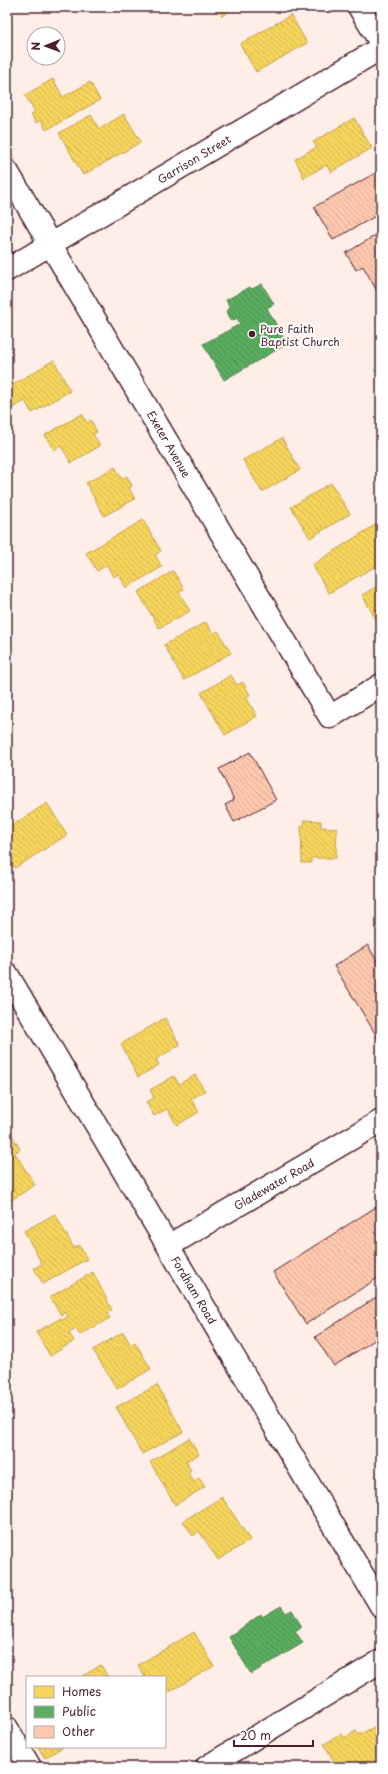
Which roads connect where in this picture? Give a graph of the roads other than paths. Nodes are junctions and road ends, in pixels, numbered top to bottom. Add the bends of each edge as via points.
1 (359, 7) edge
2 (381, 43) edge
3 (381, 48) edge
4 (7, 171) edge
5 (51, 244) junction
6 (7, 270) edge
7 (381, 685) edge
8 (7, 974) edge
9 (381, 1121) edge
10 (168, 1246) junction
11 (381, 1606) edge
12 (381, 1661) edge
13 (7, 1728) edge
14 (30, 1767) edge
15 (207, 1767) edge

1 - 2 street
3 - 5 street, Garrison Street
4 - 5 street, Exeter Avenue
5 - 6 street, Garrison Street
5 - 7 street, Exeter Avenue via 330,717
8 - 10 street, Fordham Road
9 - 10 street, Gladewater Road
10 - 11 street, Fordham Road
12 - 15 street
13 - 14 street

